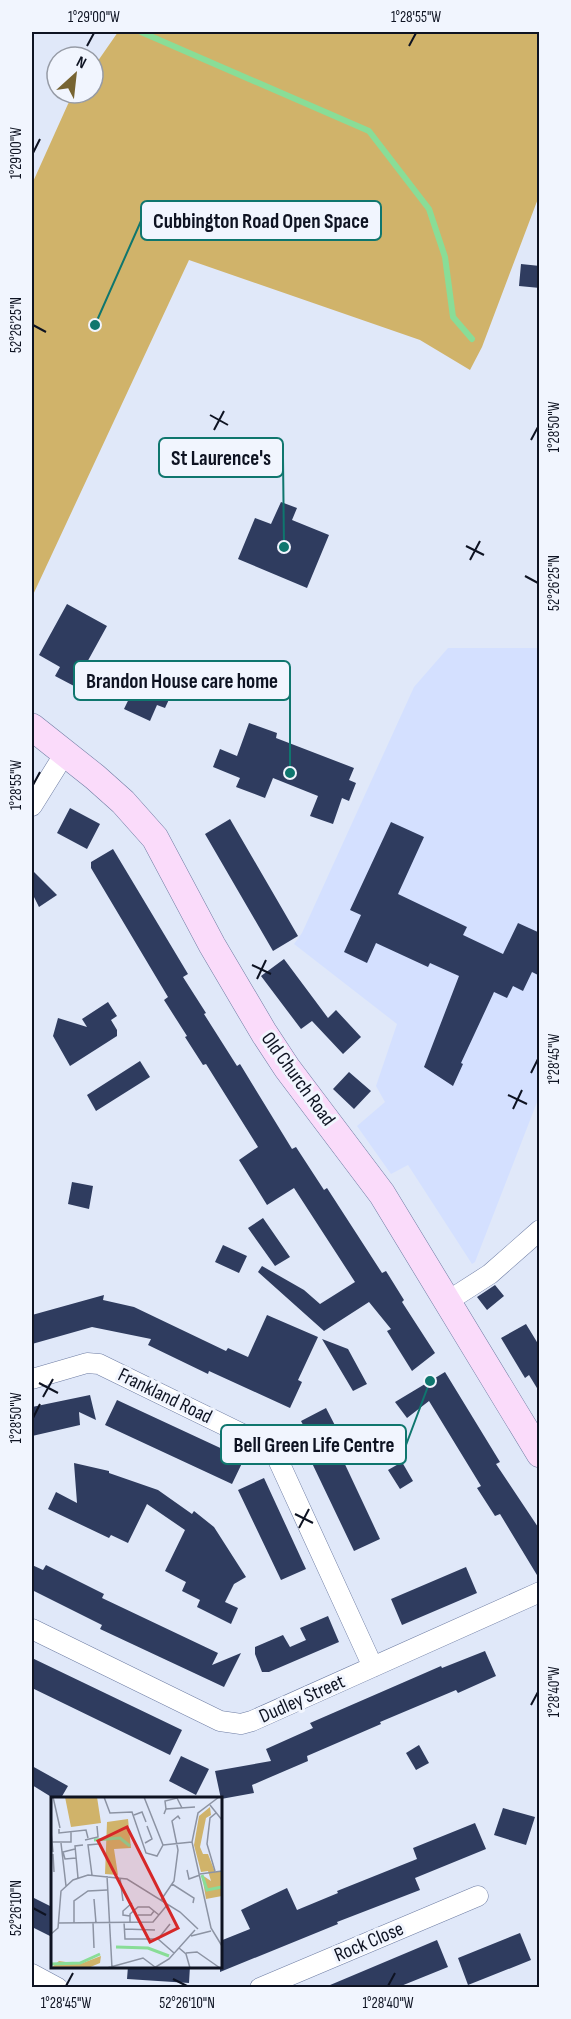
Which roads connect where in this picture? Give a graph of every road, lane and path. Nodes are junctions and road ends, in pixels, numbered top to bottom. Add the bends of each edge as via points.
1 (32, 727) edge
2 (65, 753) junction
3 (32, 806) edge
4 (540, 1230) edge
5 (448, 1301) junction
6 (32, 1378) edge
7 (536, 1440) edge
8 (540, 1592) edge
9 (32, 1629) edge
10 (373, 1667) junction
11 (478, 1896) dead end
12 (32, 1974) edge
13 (58, 1988) edge
14 (260, 1988) edge

1 - 2 main road, Old Church Road
2 - 3 street
2 - 5 main road, Old Church Road via 123,802 154,838 264,1033 382,1194
4 - 5 street via 489,1274
5 - 7 main road, Old Church Road
6 - 10 street, Frankland Road via 87,1363 99,1364 273,1451
8 - 10 street, Dudley Street
9 - 10 street, Dudley Street via 231,1724 252,1721
11 - 14 street, Rock Close
12 - 13 street

